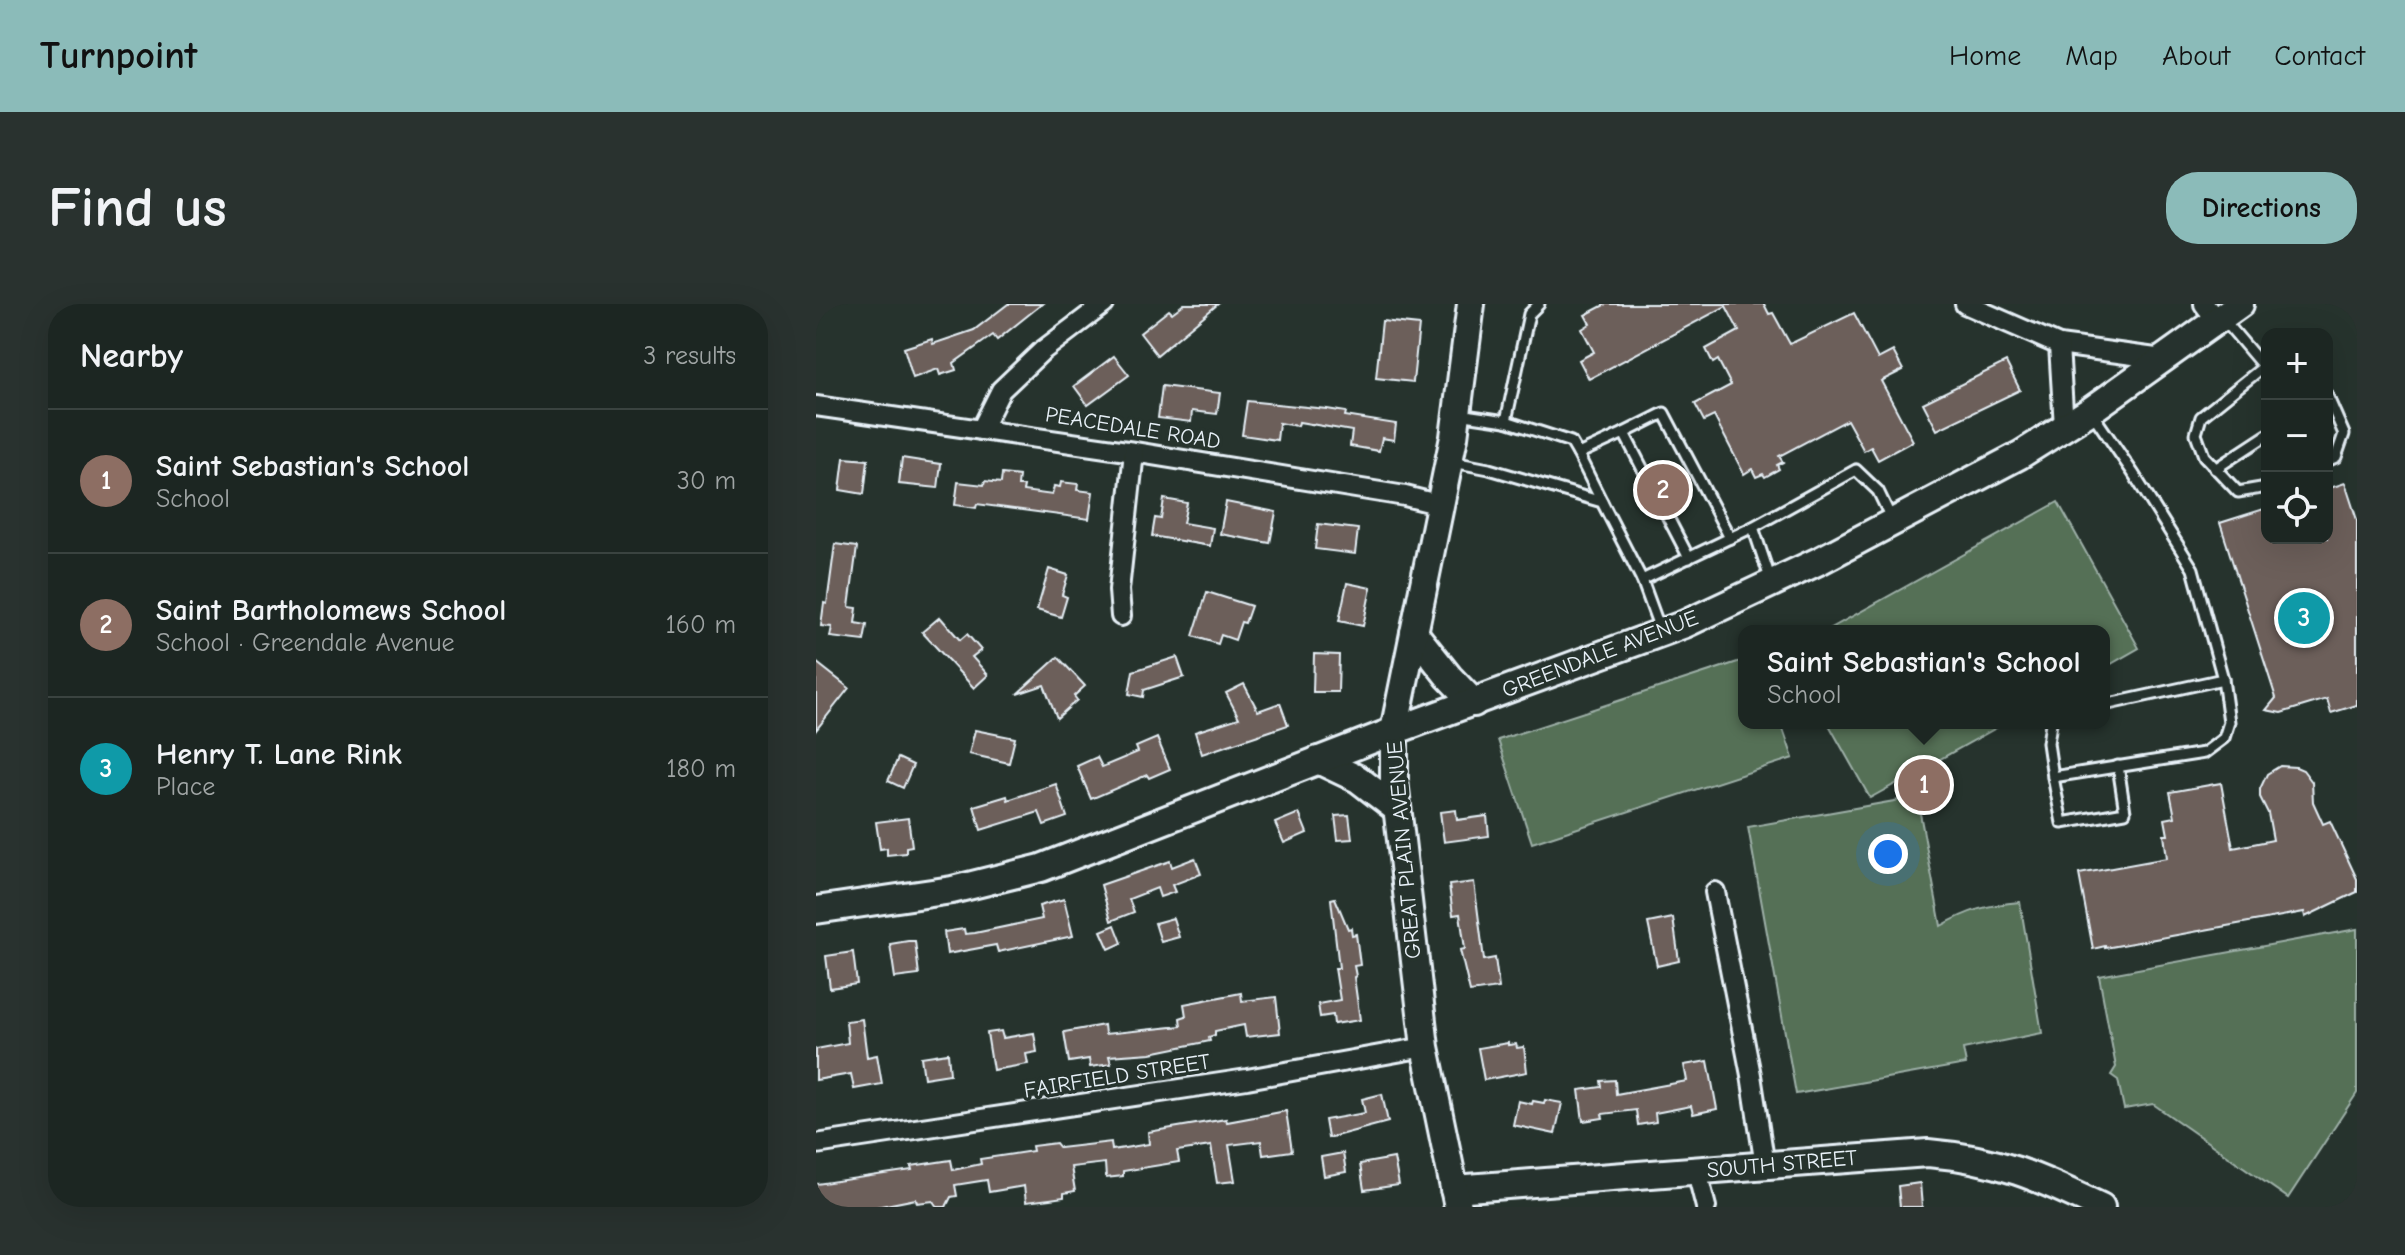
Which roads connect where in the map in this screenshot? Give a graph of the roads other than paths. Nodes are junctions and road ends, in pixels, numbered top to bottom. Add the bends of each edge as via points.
1 (1104, 304) edge
2 (1471, 304) edge
3 (1539, 304) edge
4 (1965, 304) edge
5 (2221, 312) edge
6 (2059, 345) junction
7 (2163, 359) junction
8 (2261, 360) edge
9 (2261, 368) edge
10 (816, 406) edge
11 (2333, 409) edge
12 (2090, 411) junction
13 (1458, 413) junction
14 (1506, 421) junction
15 (2064, 427) junction
16 (981, 430) junction
17 (1624, 433) junction
18 (2261, 439) edge
19 (1134, 452) junction
20 (1578, 454) junction
21 (2333, 458) edge
22 (1450, 462) junction
23 (2215, 469) junction
24 (2261, 488) edge
25 (1602, 502) junction
26 (1441, 505) junction
27 (1894, 523) junction
28 (1753, 527) junction
29 (1730, 538) junction
30 (1689, 558) junction
31 (1642, 580) junction
32 (1772, 584) junction
33 (1121, 616) dead end
34 (1414, 633) junction
35 (1661, 633) junction
36 (2223, 679) junction
37 (1474, 703) junction
38 (2110, 704) edge
39 (2050, 729) edge
40 (1394, 731) junction
41 (1318, 760) junction
42 (2118, 766) junction
43 (2053, 777) junction
44 (1397, 809) junction
45 (1715, 892) dead end
46 (816, 910) edge
47 (1425, 1047) junction
48 (816, 1144) edge
49 (1765, 1166) junction
50 (1697, 1172) junction
51 (1456, 1198) edge
52 (1706, 1207) edge
53 (2101, 1207) edge

1 - 16 street via 1001,390
2 - 13 main road, GREAT PLAIN AVENUE
3 - 14 lane via 1529,314
4 - 6 street
5 - 7 main road, GREENDALE AVENUE
5 - 8 lane
6 - 7 street
6 - 15 street
7 - 12 main road, GREENDALE AVENUE
9 - 23 lane via 2201,417 2196,434
10 - 16 street, PEACEDALE ROAD
11 - 21 lane via 2344,434
12 - 15 main road, GREENDALE AVENUE
12 - 36 lane via 2193,569
13 - 14 lane
13 - 22 main road, GREAT PLAIN AVENUE
14 - 20 lane via 1571,442
15 - 27 main road, GREENDALE AVENUE
16 - 19 street, PEACEDALE ROAD
17 - 20 lane
17 - 29 lane via 1664,413
17 - 30 lane
18 - 23 lane
19 - 26 street, PEACEDALE ROAD
19 - 33 street via 1119,590
20 - 25 lane
22 - 25 lane
22 - 26 main road, GREAT PLAIN AVENUE
23 - 24 lane via 2238,492
25 - 31 lane
26 - 34 main road, GREAT PLAIN AVENUE
27 - 28 lane via 1878,491 1856,470
27 - 32 main road, GREENDALE AVENUE
28 - 29 lane
28 - 32 lane
29 - 30 lane
30 - 31 lane
31 - 35 lane
32 - 35 main road, GREENDALE AVENUE
34 - 37 main road
34 - 40 main road, GREAT PLAIN AVENUE
35 - 37 main road, GREENDALE AVENUE
36 - 38 lane
36 - 42 lane via 2229,722 2224,738 2204,753
37 - 40 main road, GREENDALE AVENUE
39 - 43 lane
40 - 41 main road, GREENDALE AVENUE
40 - 44 main road, GREAT PLAIN AVENUE
41 - 44 main road via 1358,779
41 - 46 main road, GREENDALE AVENUE via 1041,868 939,892
42 - 43 lane
42 - 43 lane via 2125,812 2062,823
44 - 47 main road, GREAT PLAIN AVENUE
45 - 49 street
47 - 48 street, FAIRFIELD STREET
47 - 51 main road, GREAT PLAIN AVENUE
49 - 50 main road, SOUTH STREET
49 - 53 main road, SOUTH STREET via 1883,1155 1959,1156 2011,1167
50 - 51 main road, SOUTH STREET
50 - 52 street

